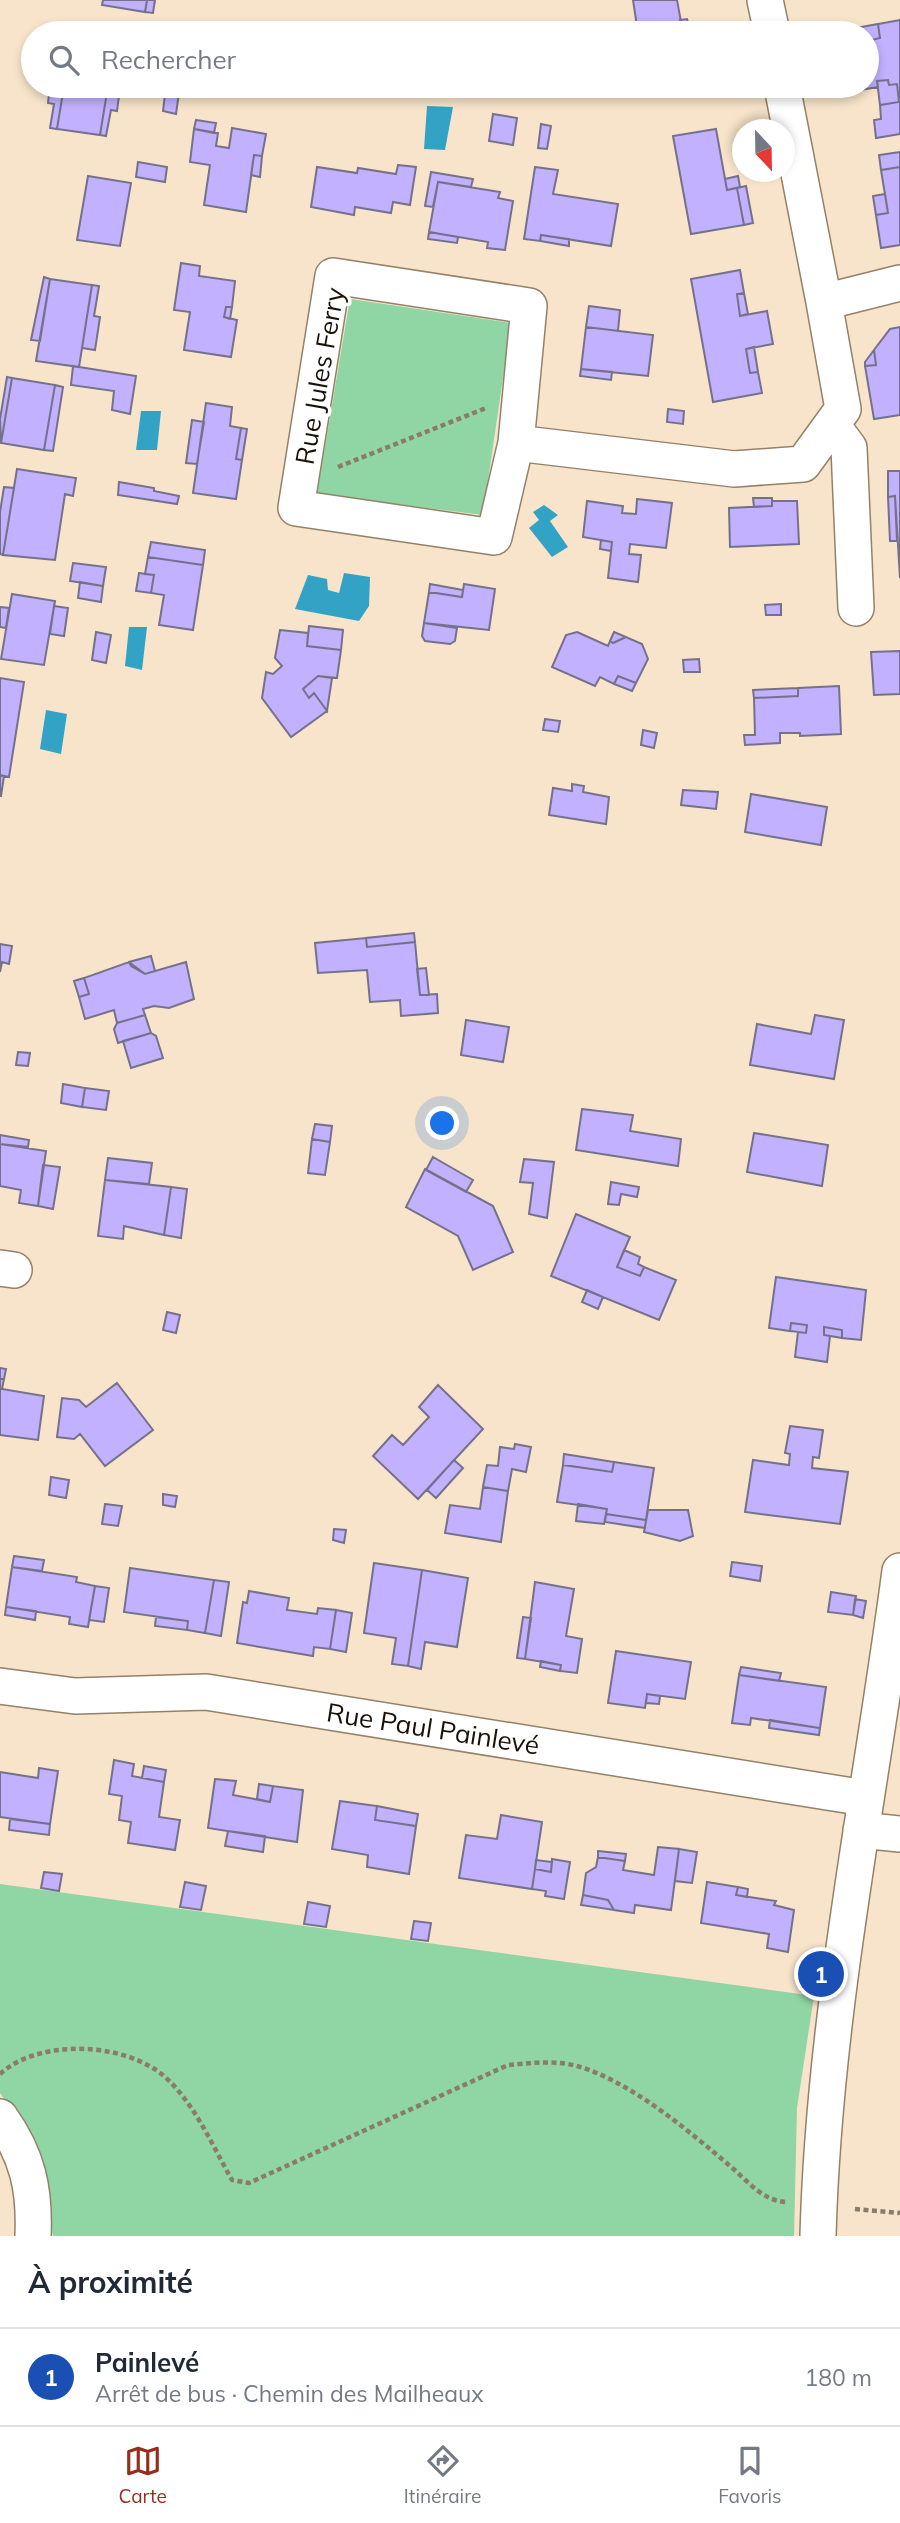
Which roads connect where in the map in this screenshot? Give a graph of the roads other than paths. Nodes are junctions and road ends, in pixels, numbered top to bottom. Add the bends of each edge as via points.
1 (765, 0) edge
2 (769, 21) edge
3 (784, 98) edge
4 (900, 283) edge
5 (824, 302) junction
6 (832, 425) junction
7 (516, 443) junction
8 (856, 608) dead end
9 (899, 1583) edge
10 (0, 1686) edge
11 (863, 1814) junction
12 (900, 1834) edge
13 (0, 2118) edge
14 (819, 2220) edge
15 (33, 2236) edge

1 - 2 street
3 - 5 street
4 - 5 street
5 - 6 street via 843,409
6 - 7 street via 803,464 734,469
6 - 8 street via 849,448
7 - 7 street, Rue Jules Ferry via 528,306 333,276 296,508 494,537
9 - 11 street
10 - 11 street, Rue Paul Painlevé via 75,1696 206,1692
11 - 12 street, Rue Paul Painlevé
11 - 14 street via 821,2142
13 - 15 street via 26,2165 34,2197

